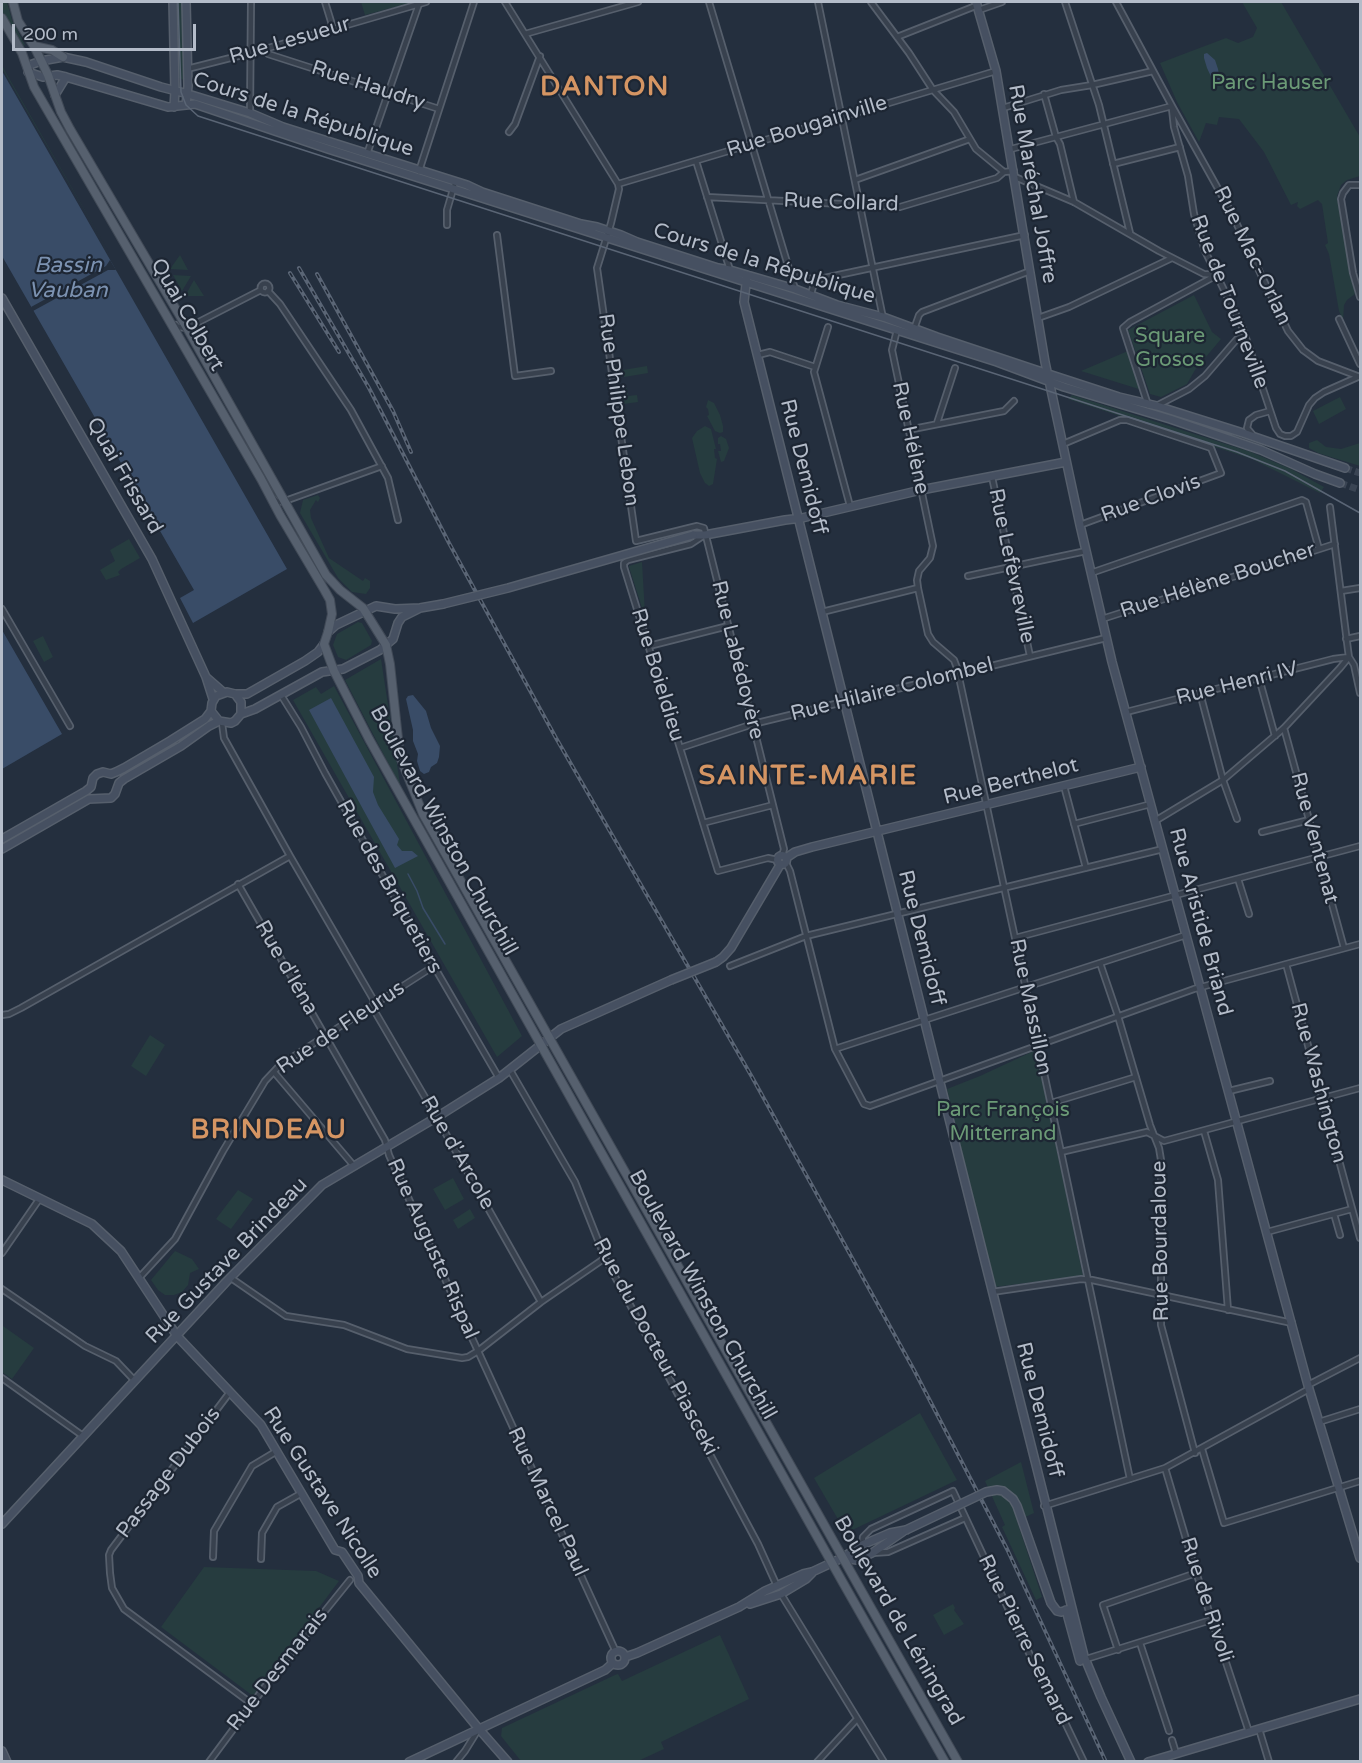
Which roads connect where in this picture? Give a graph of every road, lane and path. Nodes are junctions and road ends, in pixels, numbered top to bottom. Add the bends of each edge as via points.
1 (13, 2) edge
2 (173, 2) edge
3 (186, 2) edge
4 (251, 2) edge
5 (325, 2) edge
6 (426, 2) edge
7 (474, 2) edge
8 (505, 2) edge
9 (638, 2) edge
10 (709, 2) edge
11 (818, 2) edge
12 (871, 2) edge
13 (1002, 2) edge
14 (1065, 2) edge
15 (1116, 2) edge
16 (419, 4) junction
17 (978, 6) edge
18 (2, 18) edge
19 (333, 28) junction
20 (525, 34) junction
21 (897, 37) junction
22 (34, 46) junction
23 (264, 49) junction
24 (251, 52) junction
25 (540, 56) junction
26 (63, 57) junction
27 (41, 61) junction
28 (28, 69) junction
29 (188, 69) junction
30 (996, 71) junction
31 (1153, 71) junction
32 (48, 75) junction
33 (66, 76) junction
34 (1092, 85) junction
35 (933, 90) junction
36 (175, 91) junction
37 (388, 93) junction
38 (188, 94) junction
39 (1044, 94) junction
40 (55, 95) junction
41 (186, 105) junction
42 (1172, 106) junction
43 (174, 107) junction
44 (1003, 108) junction
45 (439, 109) junction
46 (250, 113) junction
47 (842, 116) junction
48 (1103, 124) junction
49 (509, 132) dead end
50 (1056, 137) junction
51 (970, 139) junction
52 (752, 144) junction
53 (1180, 147) junction
54 (1011, 149) junction
55 (367, 154) junction
56 (696, 161) junction
57 (1113, 164) junction
58 (419, 171) junction
59 (1004, 172) junction
60 (1015, 174) junction
61 (855, 180) junction
62 (456, 181) junction
63 (618, 184) junction
64 (1360, 185) edge
65 (453, 189) junction
66 (707, 197) junction
67 (769, 201) junction
68 (1074, 202) junction
69 (860, 205) junction
70 (447, 225) dead end
71 (1130, 233) junction
72 (497, 234) dead end
73 (608, 234) junction
74 (1024, 235) junction
75 (1172, 258) junction
76 (151, 265) junction
77 (873, 268) junction
78 (730, 270) junction
79 (1030, 271) junction
80 (791, 273) junction
81 (1217, 275) junction
82 (746, 279) junction
83 (815, 280) junction
84 (148, 285) junction
85 (795, 289) junction
86 (811, 294) junction
87 (796, 297) junction
88 (1360, 297) edge
89 (2, 298) edge
90 (165, 314) junction
91 (883, 317) junction
92 (1038, 318) junction
93 (1340, 318) dead end
94 (885, 326) junction
95 (828, 327) dead end
96 (187, 328) junction
97 (897, 330) junction
98 (913, 332) junction
99 (1246, 339) junction
100 (758, 355) junction
101 (1360, 364) edge
102 (815, 367) junction
103 (955, 368) dead end
104 (551, 371) dead end
105 (1360, 376) edge
106 (1048, 377) junction
107 (1014, 400) dead end
108 (1148, 405) junction
109 (1157, 406) junction
110 (1270, 411) junction
111 (937, 423) junction
112 (908, 430) junction
113 (1062, 444) junction
114 (1273, 444) junction
115 (1066, 462) junction
116 (382, 466) junction
117 (1345, 468) tunnel mouth
118 (992, 477) junction
119 (1340, 483) tunnel mouth
120 (921, 490) junction
121 (270, 497) junction
122 (285, 501) junction
123 (850, 506) junction
124 (1330, 507) dead end
125 (280, 515) junction
126 (799, 518) junction
127 (398, 520) dead end
128 (1080, 525) junction
129 (705, 535) junction
130 (1335, 544) junction
131 (1318, 549) junction
132 (1086, 551) junction
133 (1011, 567) junction
134 (1091, 573) junction
135 (326, 575) joint
136 (968, 576) dead end
137 (918, 588) junction
138 (1360, 588) edge
139 (1341, 591) junction
140 (420, 608) junction
141 (2, 609) edge
142 (365, 611) junction
143 (822, 612) junction
144 (1102, 619) junction
145 (728, 626) junction
146 (328, 632) junction
147 (1360, 636) edge
148 (1106, 638) junction
149 (1346, 639) junction
150 (324, 644) junction
151 (386, 645) junction
152 (649, 646) junction
153 (1030, 656) junction
154 (1349, 657) junction
155 (334, 671) junction
156 (1358, 671) edge
157 (958, 675) junction
158 (206, 677) junction
159 (1259, 678) junction
160 (224, 692) junction
161 (1200, 693) junction
162 (1360, 693) edge
163 (235, 694) junction
164 (281, 695) junction
165 (213, 699) junction
166 (844, 701) junction
167 (211, 711) junction
168 (1126, 712) junction
169 (241, 714) junction
170 (220, 722) junction
171 (753, 724) junction
172 (70, 726) dead end
173 (1284, 728) junction
174 (1275, 736) junction
175 (680, 748) junction
176 (1141, 767) junction
177 (111, 774) junction
178 (1223, 780) junction
179 (118, 786) junction
180 (1064, 786) junction
181 (91, 787) junction
182 (100, 799) junction
183 (1151, 804) junction
184 (773, 805) junction
185 (987, 805) junction
186 (1237, 819) dead end
187 (1309, 820) junction
188 (1155, 821) junction
189 (703, 823) junction
190 (1074, 824) junction
191 (877, 831) junction
192 (1262, 832) dead end
193 (2, 839) edge
194 (1360, 846) edge
195 (2, 849) edge
196 (1163, 849) junction
197 (290, 856) junction
198 (1319, 857) junction
199 (782, 860) junction
200 (1086, 868) junction
201 (718, 871) joint
202 (1238, 879) junction
203 (238, 884) junction
204 (1005, 888) junction
205 (1176, 896) junction
206 (898, 914) junction
207 (1249, 914) dead end
208 (1186, 935) junction
209 (806, 936) junction
210 (1015, 938) junction
211 (1360, 944) edge
212 (1344, 948) junction
213 (1100, 963) junction
214 (1286, 964) junction
215 (434, 966) junction
216 (730, 966) dead end
217 (1026, 987) junction
218 (1201, 987) junction
219 (374, 1004) junction
220 (2, 1015) edge
221 (1118, 1016) junction
222 (924, 1020) junction
223 (325, 1036) junction
224 (549, 1039) junction
225 (541, 1045) junction
226 (1038, 1045) junction
227 (835, 1049) junction
228 (510, 1070) junction
229 (274, 1072) junction
230 (1136, 1077) junction
231 (499, 1078) junction
232 (939, 1081) junction
233 (1270, 1081) dead end
234 (1360, 1088) edge
235 (1229, 1091) junction
236 (1322, 1099) junction
237 (1051, 1103) junction
238 (437, 1117) junction
239 (1238, 1122) junction
240 (1204, 1131) junction
241 (1156, 1137) junction
242 (387, 1147) junction
243 (1061, 1152) junction
244 (354, 1166) junction
245 (2, 1180) edge
246 (40, 1198) junction
247 (1353, 1209) junction
248 (1334, 1214) junction
249 (1267, 1232) junction
250 (1340, 1235) dead end
251 (1360, 1238) edge
252 (2, 1253) edge
253 (604, 1258) junction
254 (139, 1278) junction
255 (231, 1278) junction
256 (1088, 1280) junction
257 (2, 1289) edge
258 (992, 1292) junction
259 (1160, 1295) junction
260 (541, 1302) junction
261 (1228, 1310) junction
262 (1292, 1323) junction
263 (177, 1336) junction
264 (478, 1352) junction
265 (1360, 1358) edge
266 (2, 1378) edge
267 (135, 1381) junction
268 (1308, 1387) junction
269 (230, 1392) junction
270 (1360, 1409) edge
271 (1319, 1422) junction
272 (83, 1436) junction
273 (1202, 1449) junction
274 (277, 1451) junction
275 (1195, 1453) junction
276 (1165, 1468) junction
277 (1130, 1479) junction
278 (1360, 1481) edge
279 (1339, 1487) junction
280 (302, 1493) junction
281 (808, 1499) joint
282 (1045, 1505) junction
283 (965, 1518) junction
284 (2, 1524) edge
285 (906, 1530) junction
286 (862, 1545) junction
287 (872, 1553) junction
288 (213, 1557) dead end
289 (842, 1558) junction
290 (1360, 1558) edge
291 (261, 1559) dead end
292 (832, 1562) junction
293 (812, 1572) junction
294 (1196, 1573) junction
295 (350, 1580) dead end
296 (776, 1586) junction
297 (781, 1594) junction
298 (739, 1607) junction
299 (1069, 1610) junction
300 (1211, 1620) junction
301 (1140, 1643) junction
302 (1116, 1651) junction
303 (616, 1652) junction
304 (625, 1657) junction
305 (1083, 1660) junction
306 (613, 1663) junction
307 (1360, 1699) edge
308 (252, 1704) junction
309 (857, 1719) junction
310 (479, 1729) junction
311 (1259, 1729) junction
312 (1169, 1731) dead end
313 (1249, 1732) junction
314 (1172, 1740) dead end
315 (2, 1751) edge
316 (1171, 1757) edge
317 (7, 1761) edge
318 (209, 1761) edge
319 (409, 1761) edge
320 (456, 1761) edge
321 (508, 1761) edge
322 (817, 1761) edge
323 (884, 1761) edge
324 (945, 1761) edge
325 (958, 1761) edge
326 (1084, 1761) edge
327 (1131, 1761) edge
328 (1148, 1761) edge
329 (1269, 1761) edge

1 - 22 main road, Quai Colbert via 18,21
2 - 36 street
3 - 29 street
4 - 24 street
5 - 19 street
6 - 16 street, Rue Lesueur
7 - 45 street
8 - 20 street
9 - 20 street
10 - 52 street
11 - 47 street
12 - 21 street
13 - 17 street
14 - 34 street
15 - 31 street, Rue de Tourneville
16 - 19 street, Rue Lesueur
16 - 37 street
17 - 21 street
17 - 30 street, Rue Maréchal Joffre
18 - 28 main road, Quai Colbert
19 - 23 street, Rue Lesueur
20 - 25 street
21 - 35 street
22 - 26 main road
22 - 27 main road, Quai Colbert
23 - 24 street, Rue Lesueur
23 - 37 street, Rue Haudry via 268,54
24 - 29 street, Rue Lesueur
24 - 46 street
25 - 49 street
25 - 63 street
26 - 27 street
26 - 36 street, Cours de la République
27 - 28 street
27 - 32 main road, Quai Colbert
28 - 32 street via 38,76
28 - 84 main road, Quai Colbert via 34,87
29 - 38 street
30 - 35 street, Rue Bougainville
30 - 44 street, Rue Maréchal Joffre
31 - 34 street
31 - 42 street, Rue de Tourneville
32 - 33 street
32 - 40 main road, Quai Colbert
33 - 40 street
33 - 43 street
34 - 39 street
34 - 48 street
35 - 47 street, Rue Bougainville
35 - 51 street via 954,112
36 - 38 street, Cours de la République
36 - 43 street
37 - 45 street, Rue Haudry
37 - 55 street
38 - 41 street
38 - 46 street, Cours de la République
39 - 44 street
39 - 50 street
40 - 76 main road, Quai Colbert via 70,129
41 - 43 street, Cours de la République
41 - 65 street, Cours de la République via 195,104
42 - 48 street
42 - 53 street, Rue de Tourneville
42 - 105 street, Rue Mac-Orlan via 1232,212 1288,332 1318,361
44 - 54 street, Rue Maréchal Joffre
45 - 58 street
46 - 55 street, Cours de la République
47 - 52 street, Rue Bougainville
47 - 61 street
48 - 50 street
48 - 57 street
50 - 54 street
50 - 68 street
51 - 59 street via 976,150
51 - 61 street
52 - 56 street, Rue Bougainville
52 - 67 street
53 - 57 street
53 - 81 street, Rue de Tourneville via 1194,214
54 - 60 street, Rue Maréchal Joffre
55 - 58 street, Cours de la République
56 - 63 street, Rue Bougainville
56 - 66 street
57 - 71 street
58 - 62 street, Cours de la République
59 - 60 street, Rue Collard
59 - 69 street, Rue Collard via 997,178 900,207
60 - 68 street
60 - 74 street, Rue Maréchal Joffre
61 - 69 street
62 - 65 street
62 - 73 street, Cours de la République
63 - 73 street
64 - 88 street via 1349,185 1341,199
65 - 70 street
65 - 73 street, Cours de la République
66 - 67 street, Rue Collard
66 - 78 street
67 - 69 street, Rue Collard
67 - 80 street
68 - 71 street
69 - 77 street
71 - 75 street
72 - 104 street via 515,376
73 - 78 street, Cours de la République
73 - 82 street, Cours de la République
73 - 129 street, Rue Philippe Lebon via 597,268 636,541 697,526 704,528
74 - 77 street
74 - 79 street, Rue Maréchal Joffre
75 - 81 street via 1204,274
75 - 92 street via 1069,308
76 - 84 street
76 - 96 main road, Quai Colbert
77 - 83 street
77 - 91 street
78 - 82 street, Cours de la République
79 - 92 street, Rue Maréchal Joffre
79 - 98 street via 922,312
80 - 83 street, Cours de la République
80 - 85 street
81 - 99 street, Rue de Tourneville
81 - 108 street via 1123,328
82 - 85 street, Cours de la République
82 - 87 street, Cours de la République
82 - 100 street, Rue Demidoff via 744,302
83 - 86 street
84 - 90 main road, Quai Colbert
85 - 86 street, Cours de la République
85 - 87 street
86 - 91 street, Cours de la République
87 - 94 street, Cours de la République
89 - 158 street, Quai Frissard via 152,559
90 - 96 street via 177,327
90 - 121 main road, Quai Colbert
91 - 94 street
91 - 98 street, Cours de la République
92 - 106 street, Rue Maréchal Joffre
93 - 101 street
94 - 97 street, Cours de la République
95 - 102 street
96 - 116 street via 266,284 351,410
96 - 122 main road, Quai Colbert
97 - 98 street, Cours de la République
97 - 112 street, Rue Hélène via 892,350
98 - 106 street, Cours de la République
99 - 109 street via 1237,339 1189,389
99 - 110 street, Rue de Tourneville
100 - 102 street via 770,352
100 - 126 street, Rue Demidoff
102 - 123 street
103 - 111 street
105 - 110 street via 1315,398 1291,436 1280,434
106 - 108 street, Cours de la République
106 - 113 street, Rue Maréchal Joffre
106 - 119 street, Cours de la République via 1064,387 1261,450
107 - 111 street via 1004,411
108 - 109 street, Cours de la République
109 - 114 street, Cours de la République
110 - 114 street, Rue de Tourneville via 1250,420 1247,428
111 - 112 street
112 - 120 street, Rue Hélène
113 - 115 street, Rue Aristide Briand
113 - 128 street, Rue Clovis via 1127,420 1212,448 1221,473
114 - 117 street, Cours de la République
115 - 118 street
115 - 128 street, Rue Aristide Briand
116 - 122 street
116 - 127 street
118 - 120 street
118 - 133 street, Rue Lefèvreville
120 - 123 street
120 - 137 street, Rue Hélène via 933,546 930,558 919,571
121 - 122 street
121 - 125 main road, Quai Colbert
122 - 125 street
122 - 135 main road, Quai Colbert
123 - 126 street
124 - 130 street
125 - 146 main road, Quai Colbert via 330,600
126 - 129 street
126 - 143 street, Rue Demidoff
128 - 132 street, Rue Aristide Briand
129 - 140 street, bridge
129 - 145 street, Rue Labédoyère
129 - 152 street, Rue Boieldieu via 691,544 624,563
130 - 131 street, Rue Hélène Boucher
130 - 139 street
131 - 134 street via 1306,502 1302,500
131 - 144 street, Rue Hélène Boucher
132 - 133 street
132 - 134 street, Rue Aristide Briand
133 - 136 street
133 - 153 street, Rue Lefèvreville
134 - 144 street, Rue Aristide Briand
135 - 142 main road, Boulevard Winston Churchill
137 - 143 street
137 - 157 street, Rue Massillon via 928,634 954,660
138 - 139 street
139 - 149 street
140 - 142 street via 379,605
140 - 151 street via 402,617 393,639
141 - 172 street
142 - 146 street
142 - 151 main road, Boulevard Winston Churchill
143 - 166 street, Rue Demidoff
144 - 148 street, Rue Aristide Briand
145 - 152 street
145 - 171 street, Rue Labédoyère
146 - 150 main road
147 - 149 street
148 - 153 street, Rue Hilaire Colombel
148 - 168 street, Rue Aristide Briand
149 - 154 street
150 - 155 main road, Boulevard Winston Churchill
150 - 163 street via 305,661 247,694
151 - 155 street
151 - 224 main road, Boulevard Winston Churchill via 400,758 412,790
152 - 175 street, Rue Boieldieu
153 - 157 street, Rue Hilaire Colombel
154 - 156 street
154 - 159 street, Rue Henri IV
154 - 173 street
155 - 164 street via 322,672
155 - 225 main road, Boulevard Winston Churchill
156 - 162 street
157 - 166 street, Rue Hilaire Colombel
157 - 185 street, Rue Massillon
158 - 160 street, Quai Frissard
158 - 165 street, Quai Frissard
159 - 161 street, Rue Henri IV
159 - 174 street
160 - 163 street
160 - 165 street
161 - 168 street, Rue Henri IV
161 - 178 street
163 - 169 street via 241,702
164 - 169 street
164 - 215 street, Rue des Briquetiers
165 - 167 street
166 - 171 street, Rue Hilaire Colombel
166 - 191 street, Rue Demidoff
167 - 170 street
167 - 177 street via 205,719
168 - 176 street, Rue Aristide Briand
169 - 170 street via 235,721
170 - 179 street
170 - 197 street, Rue d'Arcole via 224,738
171 - 175 street, Rue Hilaire Colombel
171 - 184 street, Rue Labédoyère
173 - 174 street
173 - 187 street, Rue Ventenat
174 - 178 street
175 - 189 street, Rue Boieldieu
176 - 180 street, Rue Berthelot
176 - 183 street, Rue Aristide Briand
177 - 179 street
177 - 181 street via 97,774
178 - 186 street
178 - 188 street
179 - 182 street via 111,798
180 - 185 street, Rue Berthelot
180 - 190 street
181 - 182 street
181 - 193 street
182 - 195 street via 90,799
183 - 188 street, Rue Aristide Briand
183 - 190 street
184 - 189 street
184 - 199 street, Rue Labédoyère via 784,849
185 - 191 street, Rue Berthelot
185 - 204 street, Rue Massillon
187 - 192 street
187 - 198 street, Rue Ventenat
188 - 196 street, Rue Aristide Briand
189 - 201 street, Rue Boieldieu
190 - 200 street
191 - 199 street, Rue Berthelot via 795,852
191 - 206 street, Rue Demidoff
194 - 198 street
196 - 200 street
196 - 205 street, Rue Aristide Briand
197 - 203 street
197 - 219 street, Rue d'Arcole
198 - 202 street
198 - 212 street, Rue Ventenat
199 - 201 street, Rue Berthelot via 768,858
199 - 209 street, Rue Labédoyère via 790,871
199 - 224 street, bridge via 723,957 568,1025
200 - 204 street
202 - 205 street
202 - 207 street
203 - 220 street via 21,1008
203 - 223 street, Rue d'Iéna
204 - 206 street
204 - 210 street, Rue Massillon
205 - 208 street, Rue Aristide Briand
205 - 210 street
206 - 209 street
206 - 222 street, Rue Demidoff
208 - 213 street
208 - 218 street, Rue Aristide Briand
209 - 216 street
209 - 227 street, Rue Labédoyère
210 - 217 street, Rue Massillon
211 - 212 street
212 - 214 street
213 - 217 street
213 - 221 street, Rue Bourdaloue
214 - 218 street
214 - 236 street, Rue Washington
215 - 219 street, Rue de Fleurus
215 - 231 street, Rue des Briquetiers
217 - 222 street
217 - 226 street, Rue Massillon
218 - 221 street
218 - 235 street, Rue Aristide Briand
219 - 223 street, Rue de Fleurus
219 - 238 street, Rue d'Arcole
221 - 226 street
221 - 230 street, Rue Bourdaloue
222 - 227 street
222 - 232 street, Rue Demidoff
223 - 229 street, Rue de Fleurus
223 - 242 street, Rue d'Iéna
224 - 225 street
224 - 281 main road, Boulevard Winston Churchill
225 - 228 street, Rue Gustave Brindeau
225 - 292 main road, Boulevard Winston Churchill
226 - 232 street
226 - 237 street, Rue Massillon
227 - 232 street, Rue Labédoyère via 864,1104 870,1106
228 - 231 street, Rue Gustave Brindeau
228 - 253 street, Rue du Docteur Piasceki via 575,1182
229 - 244 street
229 - 254 street, Rue de Fleurus via 223,1151 175,1239
230 - 237 street
230 - 241 street, Rue Bourdaloue
231 - 238 street, Rue Gustave Brindeau
232 - 258 street, Rue Demidoff
233 - 235 street
234 - 236 street
235 - 239 street, Rue Aristide Briand
236 - 239 street
236 - 247 street, Rue Washington
237 - 243 street, Rue Massillon
238 - 242 street, Rue Gustave Brindeau
238 - 260 street, Rue d'Arcole
239 - 240 street
239 - 249 street, Rue Aristide Briand
240 - 241 street via 1164,1141
240 - 261 street via 1218,1180
241 - 243 street via 1147,1132
241 - 259 street, Rue Bourdaloue via 1161,1160
242 - 244 street, Rue Gustave Brindeau
242 - 264 street, Rue Auguste Rispal
243 - 256 street, Rue Massillon
244 - 255 street, Rue Gustave Brindeau via 317,1190
245 - 246 street, Rue Gustave Nicolle
246 - 252 street
246 - 254 street, Rue Gustave Nicolle via 92,1224 121,1251
247 - 248 street
247 - 251 street, Rue Washington
248 - 249 street
248 - 250 street
249 - 262 street, Rue Aristide Briand
253 - 260 street
253 - 296 street, Rue du Docteur Piasceki via 758,1544
254 - 263 street, Rue Gustave Nicolle
255 - 263 street, Rue Gustave Brindeau
255 - 264 street via 286,1316 344,1325 407,1349 462,1358
256 - 258 street
256 - 259 street
256 - 277 street, Rue Massillon
257 - 267 street via 85,1346 116,1361
258 - 282 street, Rue Demidoff
259 - 261 street
259 - 275 street, Rue Bourdaloue via 1161,1325
260 - 264 street
261 - 262 street
262 - 268 street, Rue Aristide Briand
263 - 267 street, Rue Gustave Brindeau
263 - 269 street, Rue Gustave Nicolle
264 - 303 street, Rue Marcel Paul
265 - 268 street
266 - 272 street
267 - 272 street, Rue Gustave Brindeau
268 - 271 street, Rue Aristide Briand
268 - 273 street
269 - 274 street, Rue Gustave Nicolle via 261,1425
269 - 308 street, Passage Dubois via 109,1555 112,1588 124,1609
270 - 271 street
271 - 279 street, Rue Aristide Briand
272 - 284 street, Rue Gustave Brindeau
273 - 275 street
273 - 279 street via 1224,1523
274 - 280 street, Rue Gustave Nicolle
274 - 288 street via 252,1466 214,1531
275 - 276 street
276 - 277 street
276 - 294 street, Rue de Rivoli
277 - 282 street
278 - 279 street
279 - 290 street, Rue Aristide Briand
280 - 291 street via 277,1507 262,1533
280 - 310 street, Rue Gustave Nicolle via 335,1550 342,1552 358,1576 360,1585
281 - 289 main road, Boulevard de Léningrad
282 - 299 street, Rue Demidoff
283 - 286 street, Rue Pierre Semard via 953,1491 871,1529 863,1537
283 - 287 street via 888,1552
283 - 326 street, Rue Pierre Semard via 1036,1670
285 - 286 street
285 - 287 street
285 - 299 street, bridge via 986,1492 1003,1491 1017,1506 1051,1603 1057,1611
286 - 289 street
287 - 289 street via 857,1560
289 - 292 street
289 - 325 main road, Boulevard de Léningrad
292 - 293 street
292 - 324 main road, Boulevard de Léningrad
293 - 296 street
293 - 297 street
294 - 300 street, Rue de Rivoli
294 - 302 street via 1103,1605
295 - 308 street, Rue Desmarais
296 - 297 street, Rue du Docteur Piasceki
296 - 298 street
297 - 298 street
297 - 309 street, Rue du Docteur Piasceki
298 - 304 street
299 - 305 street, Rue Demidoff
300 - 301 street
300 - 313 street, Rue de Rivoli
301 - 302 street
301 - 312 street
302 - 305 street
303 - 304 street
303 - 306 street
304 - 306 street via 622,1665
305 - 327 street, Rue Demidoff
306 - 310 street
307 - 311 street
308 - 318 street, Rue Desmarais
309 - 322 street
309 - 323 street, Rue du Docteur Piasceki
310 - 319 street
310 - 320 street
310 - 321 street, Rue Gustave Nicolle
311 - 313 street
311 - 329 street
313 - 316 street
314 - 316 street
315 - 317 street
316 - 328 street

